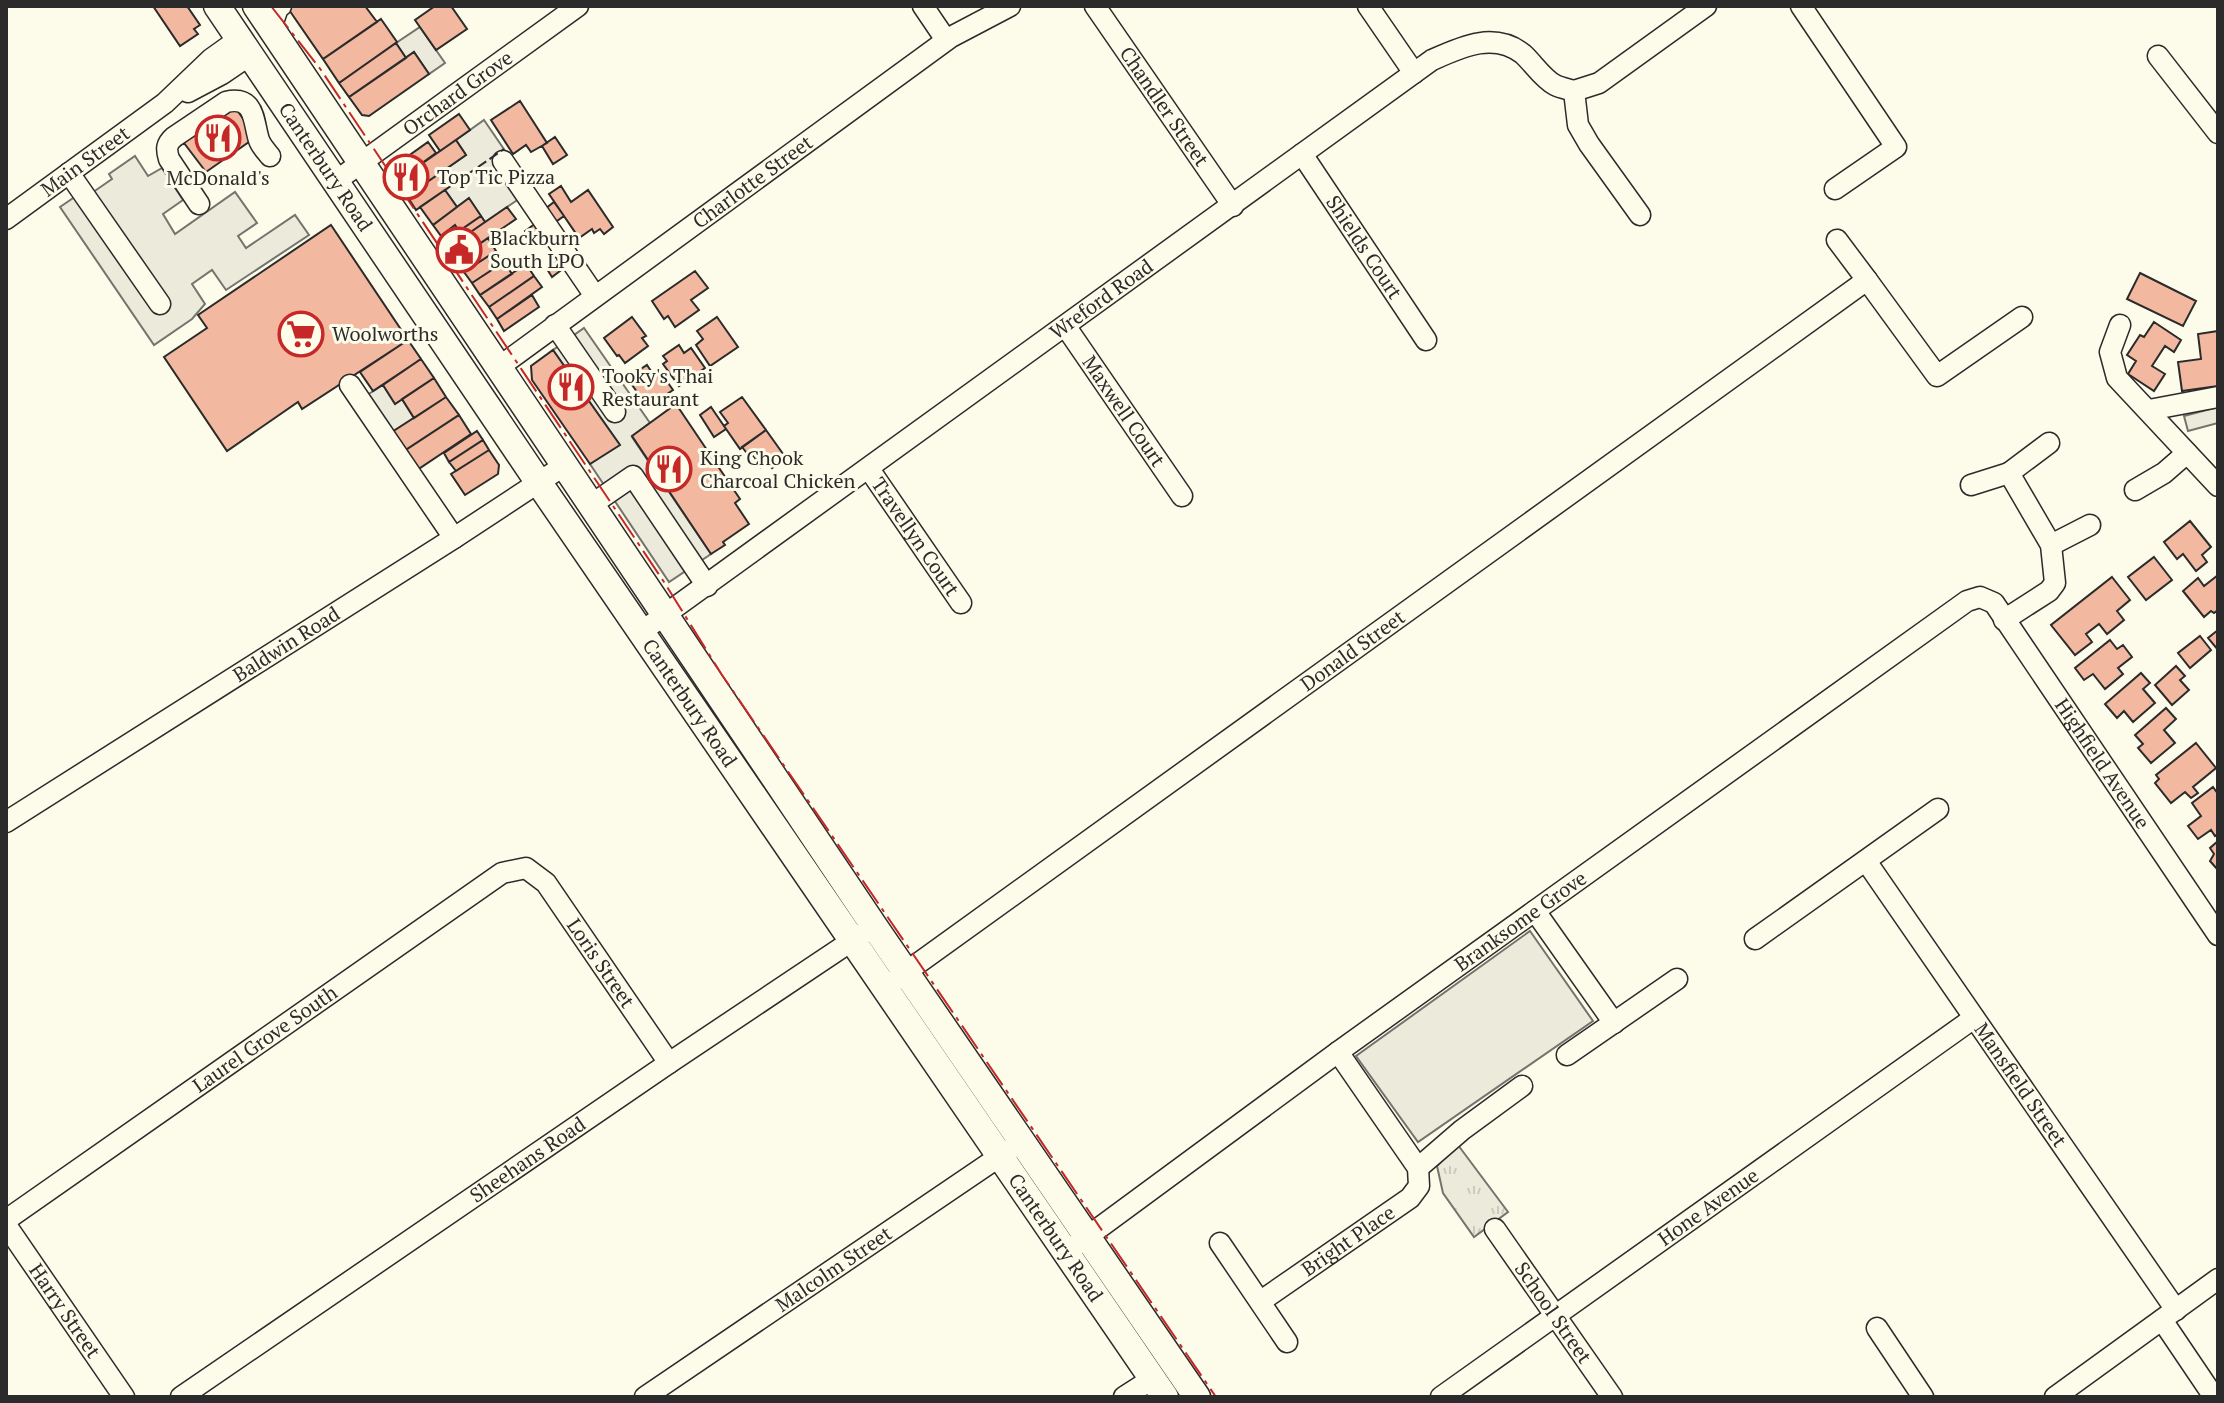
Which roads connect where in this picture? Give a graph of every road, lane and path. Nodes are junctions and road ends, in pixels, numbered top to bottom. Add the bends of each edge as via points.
1 (217, 6) edge
2 (256, 6) edge
3 (578, 6) edge
4 (923, 6) edge
5 (1010, 6) edge
6 (1095, 6) edge
7 (1368, 6) edge
8 (1706, 6) edge
9 (1801, 6) edge
10 (276, 17) edge
11 (946, 40) junction
12 (245, 47) junction
13 (2158, 56) dead end
14 (1414, 73) junction
15 (1574, 91) junction
16 (2218, 133) edge
17 (1302, 154) junction
18 (270, 156) dead end
19 (503, 161) dead end
20 (362, 163) junction
21 (69, 173) junction
22 (336, 181) junction
23 (1835, 189) dead end
24 (199, 204) dead end
25 (1233, 206) junction
26 (1640, 215) dead end
27 (6, 218) edge
28 (1837, 240) dead end
29 (1867, 280) junction
30 (595, 296) junction
31 (160, 304) dead end
32 (2022, 317) dead end
33 (555, 325) junction
34 (2120, 325) dead end
35 (1066, 327) junction
36 (1426, 340) dead end
37 (499, 367) junction
38 (350, 385) dead end
39 (2218, 397) edge
40 (2149, 410) junction
41 (615, 412) dead end
42 (2049, 443) dead end
43 (2187, 453) junction
44 (565, 465) junction
45 (869, 469) junction
46 (2009, 473) junction
47 (539, 483) junction
48 (1971, 485) dead end
49 (2218, 486) edge
50 (2135, 490) dead end
51 (1182, 496) dead end
52 (591, 505) junction
53 (2090, 525) dead end
54 (454, 538) junction
55 (2051, 545) junction
56 (707, 586) junction
57 (1980, 597) joint
58 (961, 603) dead end
59 (666, 616) junction
60 (2004, 620) junction
61 (641, 632) junction
62 (1938, 809) dead end
63 (6, 822) edge
64 (1866, 861) junction
65 (526, 868) joint
66 (1535, 911) junction
67 (864, 933) junction
68 (2218, 935) edge
69 (1755, 939) dead end
70 (896, 979) junction
71 (1677, 979) dead end
72 (1974, 1018) junction
73 (1614, 1023) junction
74 (1338, 1052) junction
75 (1567, 1055) dead end
76 (669, 1063) junction
77 (1522, 1086) dead end
78 (1023, 1141) junction
79 (1000, 1156) junction
80 (1418, 1168) junction
81 (6, 1222) edge
82 (1495, 1229) dead end
83 (1087, 1236) junction
84 (1220, 1243) dead end
85 (1065, 1252) junction
86 (2218, 1279) edge
87 (1261, 1301) junction
88 (1555, 1315) junction
89 (2169, 1315) junction
90 (1877, 1328) dead end
91 (1287, 1342) dead end
92 (1159, 1388) edge
93 (124, 1397) edge
94 (181, 1397) edge
95 (645, 1397) edge
96 (1124, 1397) edge
97 (1197, 1397) edge
98 (1441, 1397) edge
99 (1612, 1397) edge
100 (1923, 1397) edge
101 (2055, 1397) edge
102 (2214, 1397) edge

1 - 12 main road, Canterbury Road
2 - 10 main road, Canterbury Road
3 - 20 street, Orchard Grove
4 - 11 street
5 - 11 street, Charlotte Street
6 - 25 street, Chandler Street
7 - 14 street
8 - 15 street via 1599,83
9 - 23 street via 1896,147
10 - 12 main road
10 - 20 main road, Canterbury Road
11 - 30 street, Charlotte Street
12 - 21 street, Main Street via 211,59 165,103
12 - 22 main road, Canterbury Road
13 - 16 street
14 - 15 street, Wreford Road via 1460,48 1500,42 1520,52 1552,84
14 - 17 street, Wreford Road
15 - 26 street via 1578,125
17 - 25 street, Wreford Road
17 - 36 street, Shields Court
18 - 24 street via 261,144 256,117 233,100 174,137 166,151
19 - 30 street
20 - 22 street, Orchard Grove
20 - 37 main road, Canterbury Road
21 - 27 street, Main Street
21 - 31 street
22 - 47 main road, Canterbury Road
25 - 35 street, Wreford Road
28 - 29 street
29 - 32 street via 1937,376
29 - 70 street, Donald Street
30 - 33 street, Charlotte Street
33 - 37 street, Charlotte Street
33 - 41 street
34 - 40 street via 2110,352 2117,378
35 - 45 street, Wreford Road
35 - 51 street, Maxwell Court
37 - 44 main road, Canterbury Road
38 - 54 street
39 - 40 street
40 - 43 street
42 - 46 street
43 - 49 street
43 - 50 street
44 - 47 street, Baldwin Road
44 - 52 main road, Canterbury Road
45 - 56 street, Wreford Road
45 - 58 street, Travellyn Court
46 - 48 street
46 - 55 street
47 - 54 street, Baldwin Road
47 - 61 main road, Canterbury Road
52 - 56 street via 633,476
52 - 59 main road, Canterbury Road
53 - 55 street
54 - 63 street, Baldwin Road
55 - 60 street via 2055,583
56 - 59 street, Wreford Road
57 - 60 street, Highfield Avenue via 1994,603
57 - 66 street, Branksome Grove via 1967,601
59 - 61 street, Wreford Road
59 - 67 main road, Canterbury Road
60 - 68 street, Highfield Avenue
61 - 67 main road, Canterbury Road
62 - 64 street
64 - 69 street
64 - 72 street, Mansfield Street
65 - 76 street, Loris Street via 546,883
65 - 81 street, Laurel Grove South via 502,873
66 - 73 street
66 - 74 street, Branksome Grove
67 - 70 main road, Canterbury Road
67 - 76 street, Sheehans Road
70 - 78 main road, Canterbury Road
70 - 79 main road, Canterbury Road
71 - 73 street
72 - 88 street, Hone Avenue
72 - 89 street, Mansfield Street
73 - 75 street
74 - 80 street
74 - 83 street, Branksome Grove
76 - 94 street, Sheehans Road
77 - 80 street, Bright Place
78 - 79 street, Malcolm Street
78 - 83 main road, Canterbury Road
79 - 85 main road, Canterbury Road
79 - 95 street, Malcolm Street
80 - 87 street, Bright Place via 1419,1186 1410,1198
81 - 93 street, Harry Street
82 - 88 street, School Street
83 - 85 street, Branksome Grove
83 - 97 main road, Canterbury Road
84 - 87 street
85 - 92 main road, Canterbury Road
86 - 89 street
87 - 91 street
88 - 98 street, Hone Avenue
88 - 99 street, School Street
89 - 101 street
89 - 102 street, Mansfield Street
90 - 100 street
92 - 96 street

